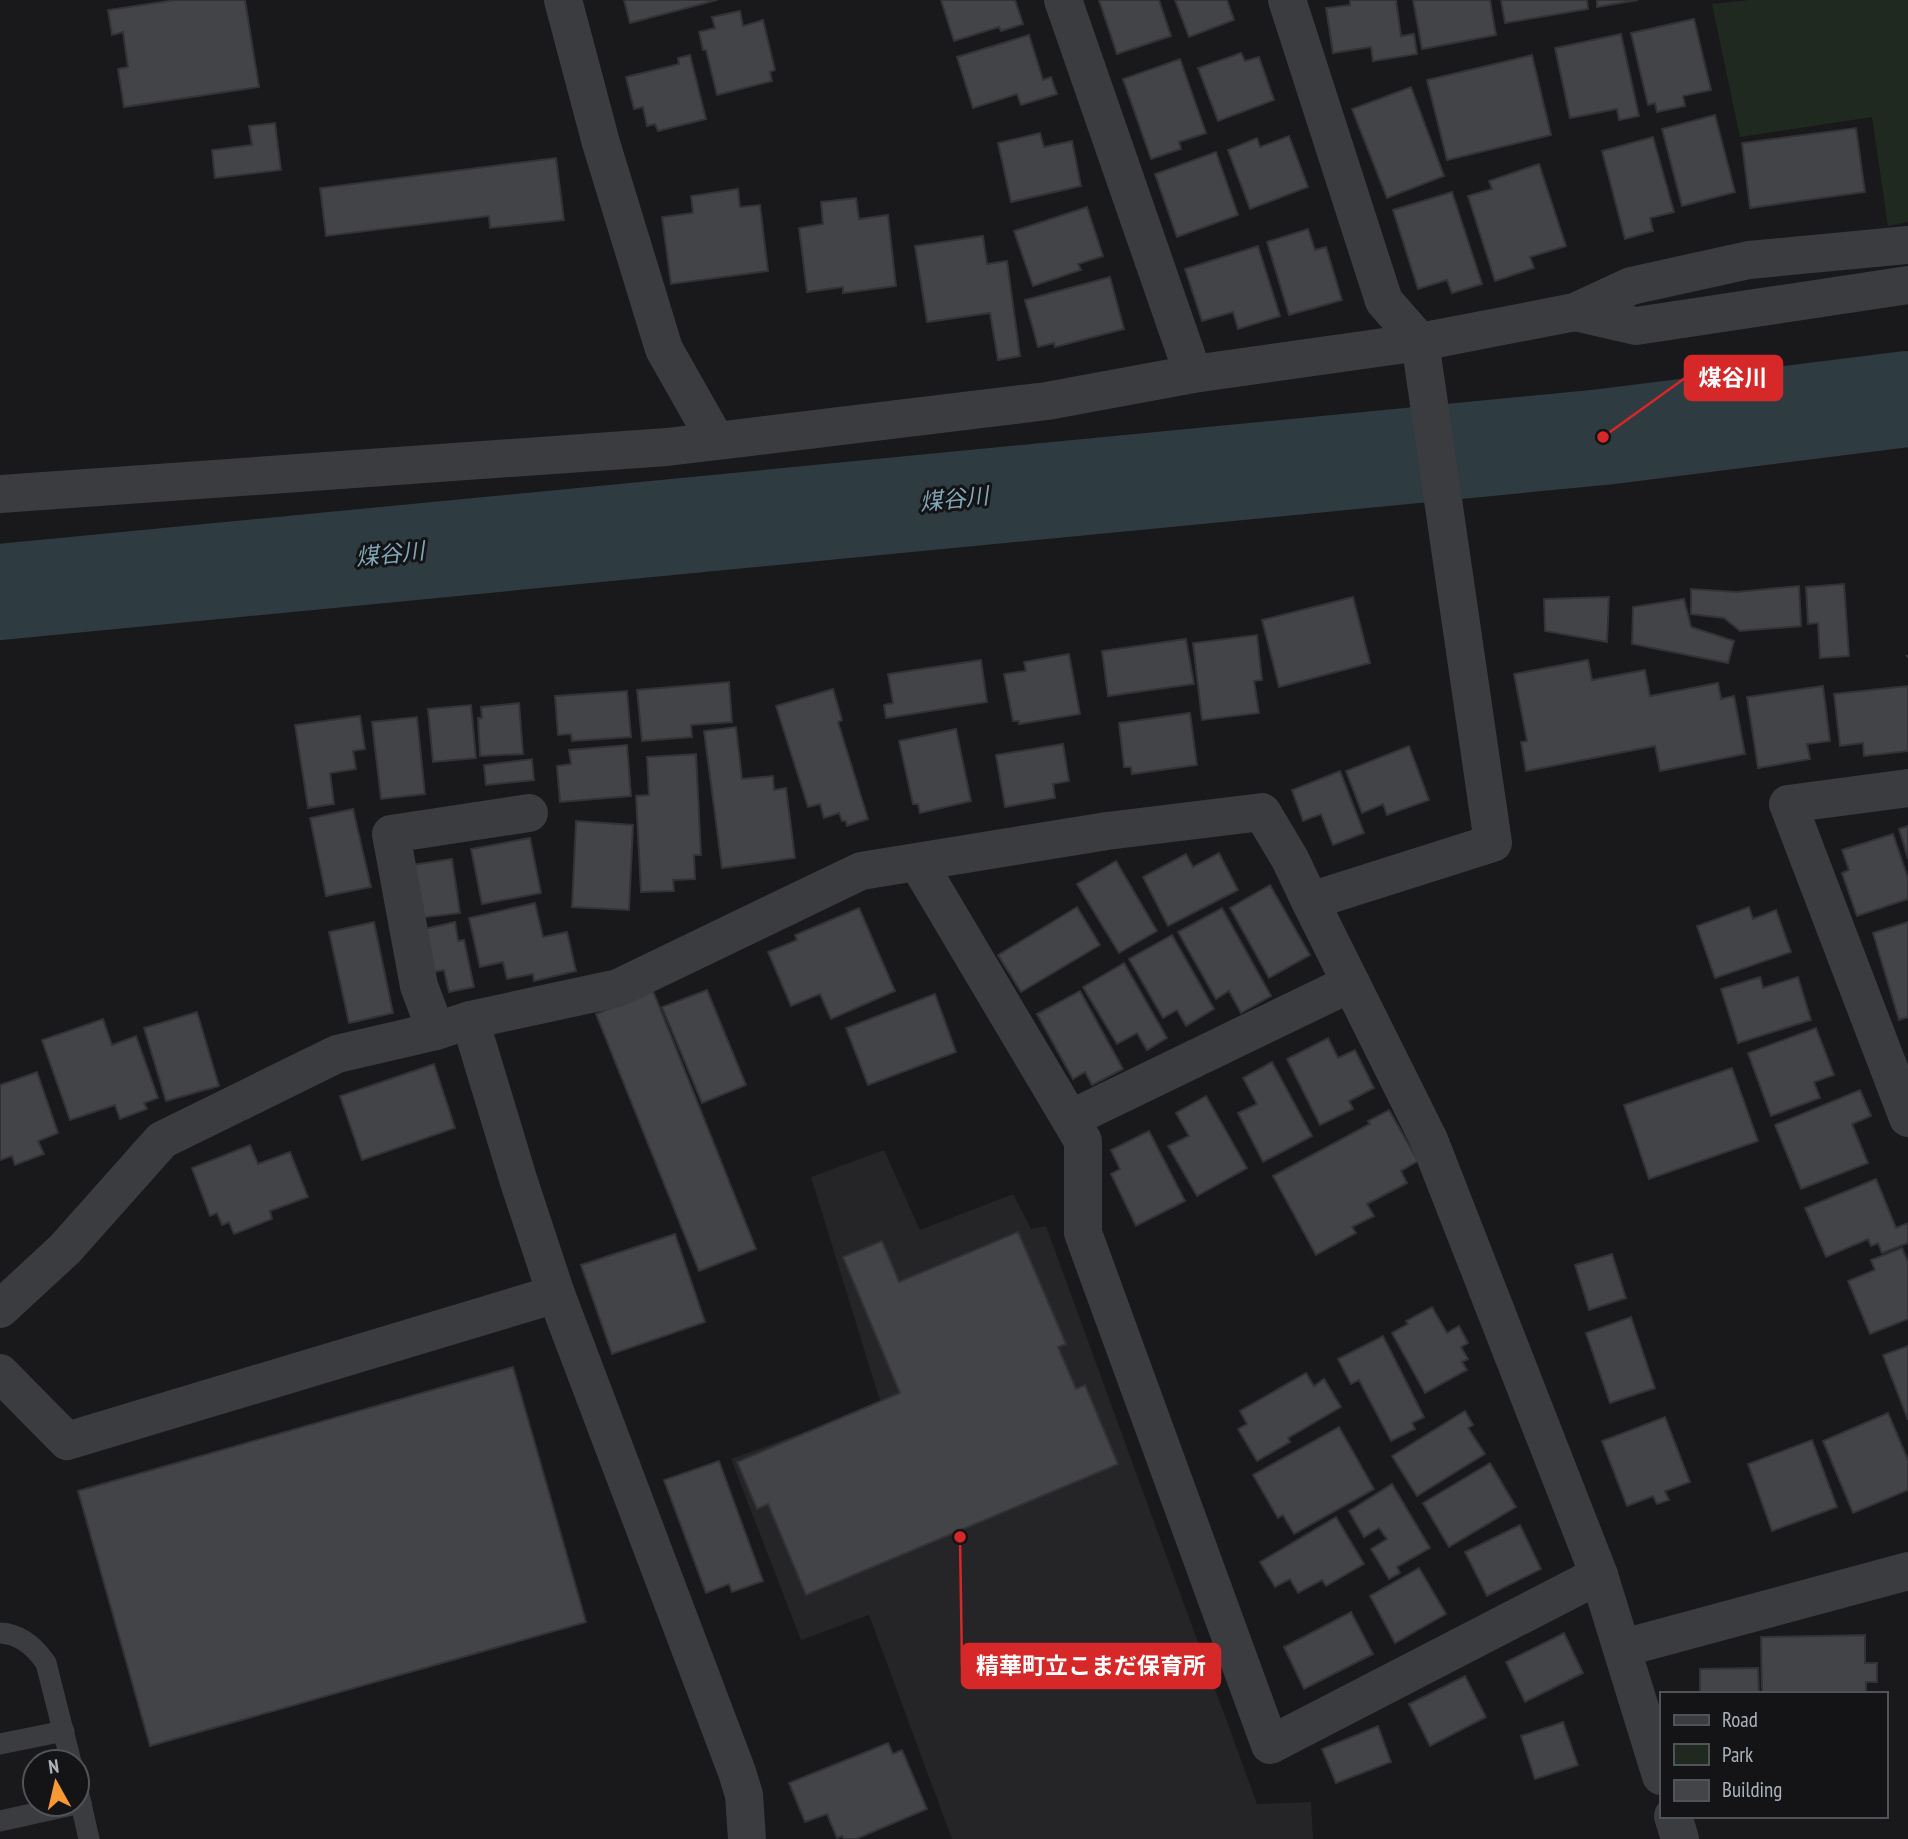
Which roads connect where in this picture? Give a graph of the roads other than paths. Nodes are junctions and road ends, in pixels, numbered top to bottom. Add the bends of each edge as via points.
1 (563, 0) edge
2 (1063, 0) edge
3 (1287, 0) edge
4 (1908, 245) edge
5 (1908, 285) edge
6 (1576, 312) junction
7 (1422, 359) junction
8 (1194, 374) junction
9 (716, 442) junction
10 (0, 494) edge
11 (1908, 788) edge
12 (529, 813) dead end
13 (918, 863) junction
14 (1310, 901) junction
15 (1351, 983) junction
16 (453, 1026) junction
17 (1900, 1076) edge
18 (1908, 1118) edge
19 (1070, 1119) junction
20 (556, 1294) junction
21 (0, 1309) edge
22 (0, 1373) edge
23 (1908, 1571) edge
24 (1599, 1575) junction
25 (0, 1633) edge
26 (1623, 1648) junction
27 (64, 1731) junction
28 (0, 1744) edge
29 (68, 1748) edge
30 (1660, 1773) edge
31 (21, 1814) edge
32 (84, 1818) edge
33 (1674, 1818) edge
34 (0, 1821) edge
35 (89, 1839) edge
36 (747, 1839) edge
37 (1680, 1839) edge

1 - 9 street via 664,349
2 - 8 street
3 - 7 street via 1384,301
4 - 6 street via 1749,260 1631,286
5 - 6 street via 1636,326
6 - 7 street
7 - 8 street
7 - 14 street via 1493,843
8 - 9 street via 1047,401
9 - 10 street
11 - 17 street via 1788,804
12 - 16 street via 391,834 419,986
13 - 14 street via 1107,831 1262,812
13 - 16 street via 861,872 618,988
13 - 19 street
14 - 15 street
15 - 19 street
15 - 24 street via 1429,1140
16 - 20 street via 519,1182
16 - 21 street via 337,1054 162,1139 65,1249
17 - 18 street
19 - 24 street via 1083,1140 1083,1233 1270,1745
20 - 22 street via 67,1441
20 - 36 street via 737,1772 744,1795
23 - 26 street
24 - 26 street
25 - 27 lane via 23,1639 46,1663
26 - 30 street
27 - 28 lane
27 - 29 lane
31 - 34 lane
32 - 35 lane
33 - 37 street

